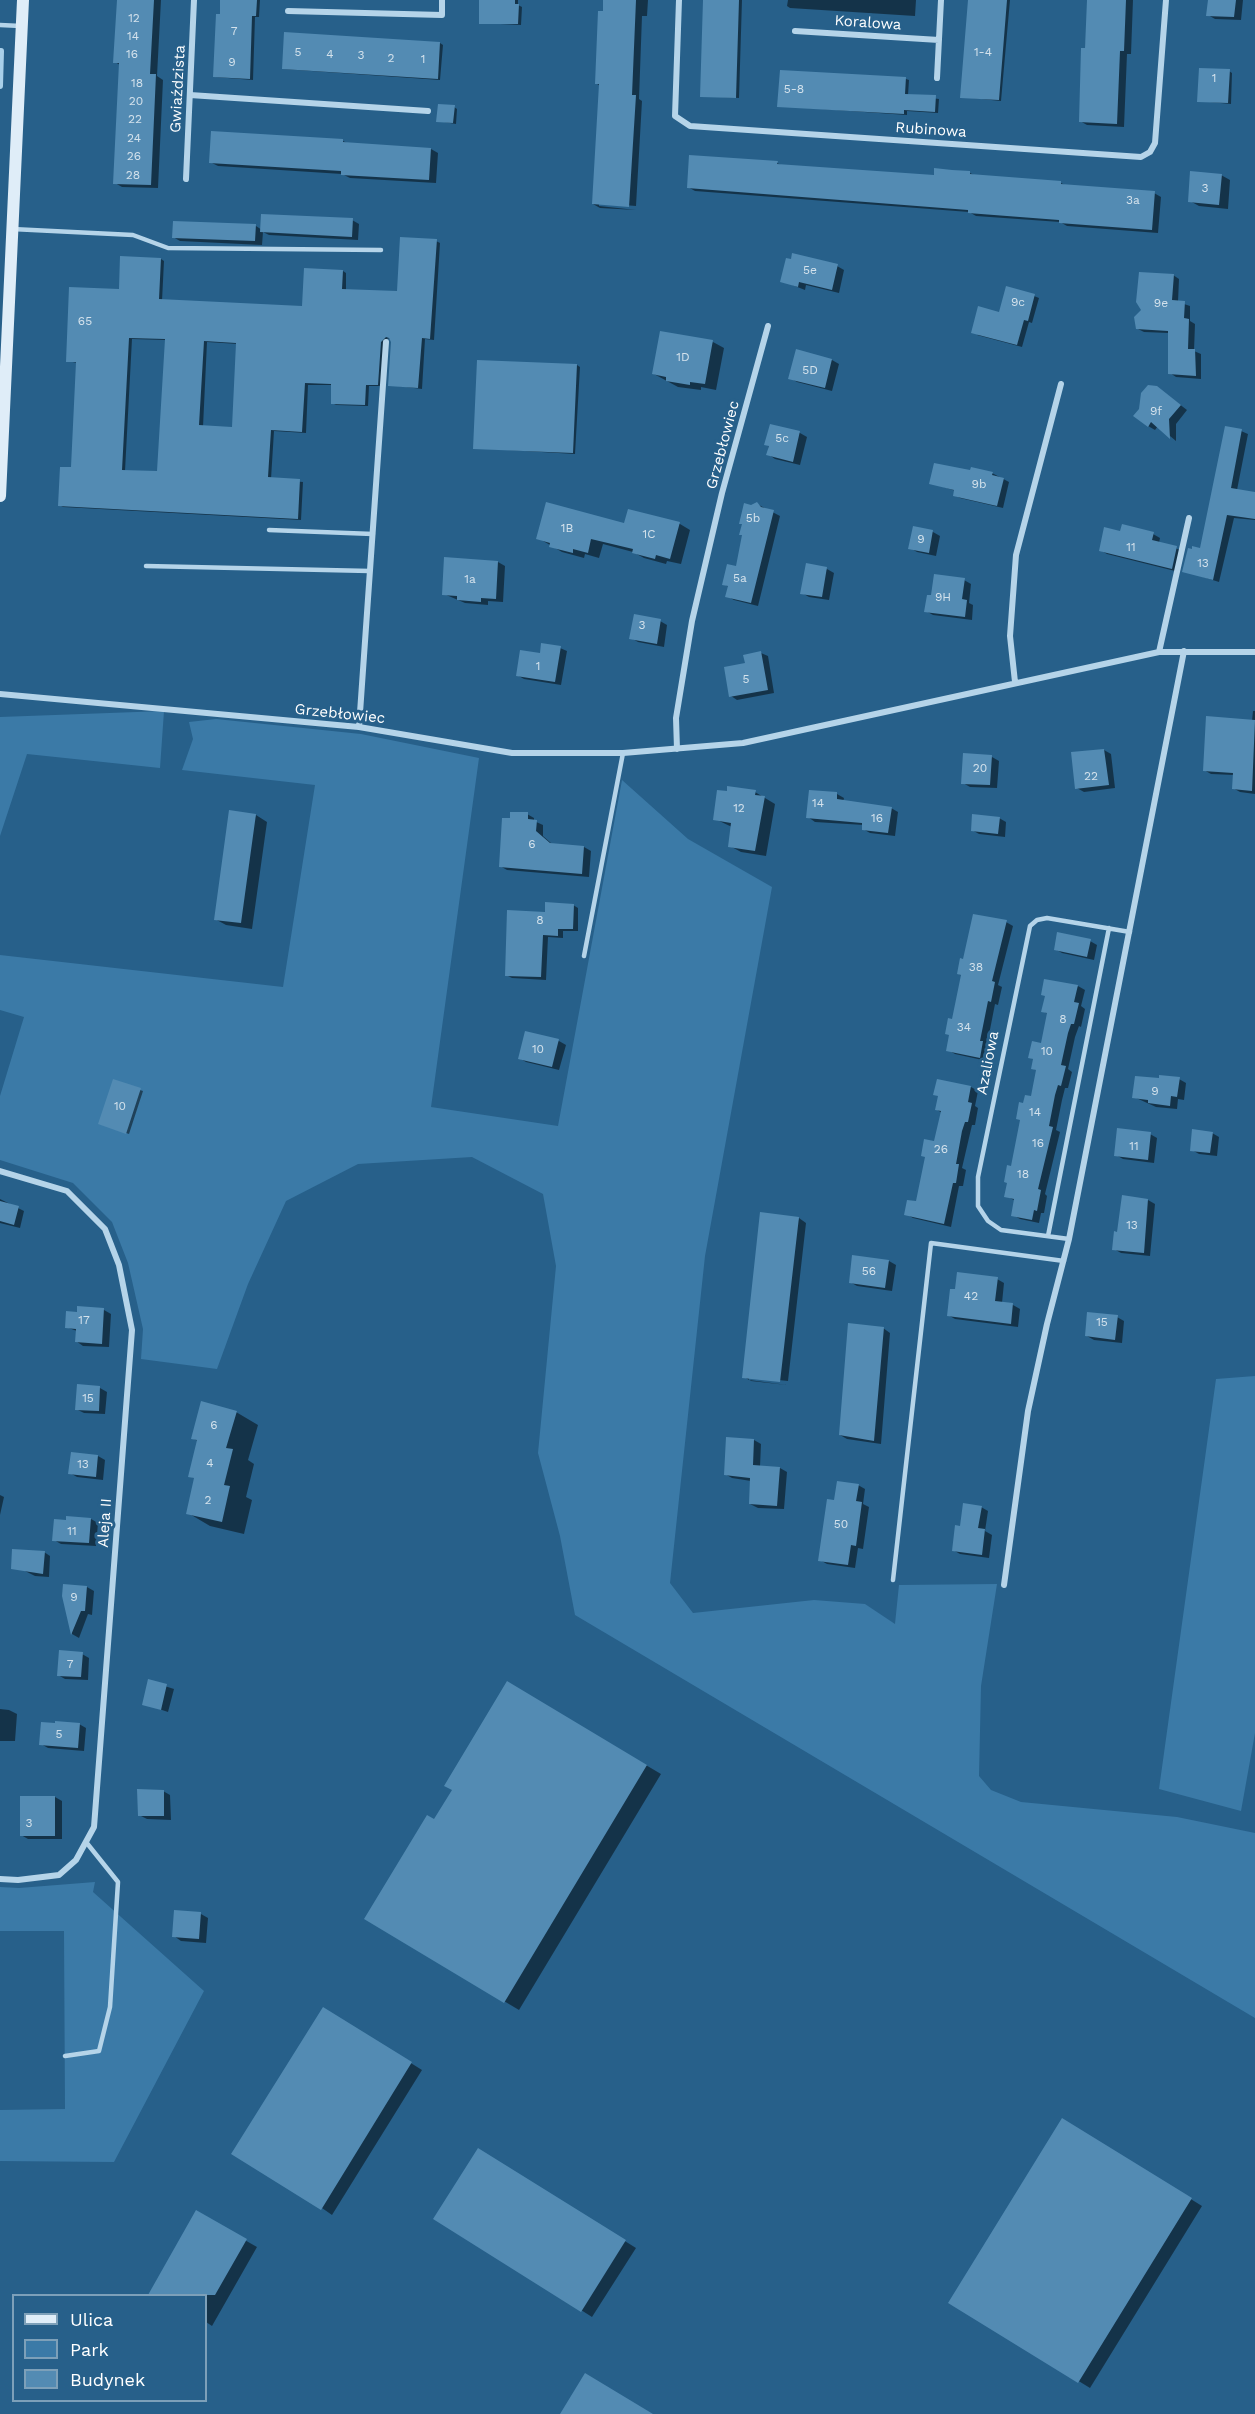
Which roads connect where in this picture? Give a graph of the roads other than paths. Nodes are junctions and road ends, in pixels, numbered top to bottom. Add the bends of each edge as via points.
1 (23, 0) edge
2 (194, 0) edge
3 (442, 0) edge
4 (679, 0) edge
5 (941, 0) edge
6 (1166, 0) edge
7 (288, 10) dead end
8 (0, 25) edge
9 (22, 26) junction
10 (795, 31) dead end
11 (939, 40) junction
12 (937, 78) dead end
13 (190, 94) junction
14 (428, 111) dead end
15 (186, 179) dead end
16 (12, 229) junction
17 (381, 250) dead end
18 (768, 326) dead end
19 (386, 342) dead end
20 (1061, 384) dead end
21 (0, 495) edge
22 (1189, 518) dead end
23 (269, 530) dead end
24 (373, 534) junction
25 (146, 566) dead end
26 (370, 571) junction
27 (1184, 651) junction
28 (1159, 652) junction
29 (1255, 652) edge
30 (1016, 682) junction
31 (0, 694) edge
32 (359, 727) junction
33 (677, 749) junction
34 (623, 753) junction
35 (1108, 928) junction
36 (1130, 932) junction
37 (584, 956) dead end
38 (0, 1171) edge
39 (1048, 1236) junction
40 (1070, 1239) junction
41 (1064, 1261) junction
42 (893, 1580) dead end
43 (1004, 1585) dead end
44 (86, 1842) junction
45 (0, 1879) edge
46 (65, 2056) dead end

1 - 9 street
2 - 13 street, Gwiaździsta
3 - 7 street via 442,15
4 - 6 street, Rubinowa via 675,116 690,126 1141,156 1150,152 1155,142
5 - 11 street
8 - 9 lane
9 - 16 street
10 - 11 street, Koralowa
11 - 12 street
13 - 14 street
13 - 15 street, Gwiaździsta
16 - 17 lane via 133,235 168,248
16 - 21 street
18 - 33 street, Grzebłowiec via 722,493 693,621 676,718
19 - 24 street
20 - 30 street via 1016,555 1010,636
22 - 28 street
23 - 24 lane
24 - 26 street
25 - 26 lane
26 - 32 street
27 - 28 street, Grzebłowiec
27 - 29 street, Grzebłowiec
27 - 36 street
28 - 30 street, Grzebłowiec
30 - 33 street, Grzebłowiec via 743,743
31 - 32 street, Grzebłowiec
32 - 34 street, Grzebłowiec via 512,753
33 - 34 street, Grzebłowiec
34 - 37 lane
35 - 36 lane, Azaliowa
35 - 39 lane
35 - 39 lane, Azaliowa via 1047,918 1029,926 978,1177 978,1206 988,1221 1001,1230
36 - 40 street
38 - 44 street, Aleja II via 67,1191 105,1229 120,1265 132,1330 94,1827
39 - 40 lane, Azaliowa
40 - 41 street
41 - 42 lane via 931,1243
41 - 43 street via 1028,1411
44 - 45 street, Aleja II via 76,1860 59,1875
44 - 46 lane via 118,1882 110,2007 99,2051

